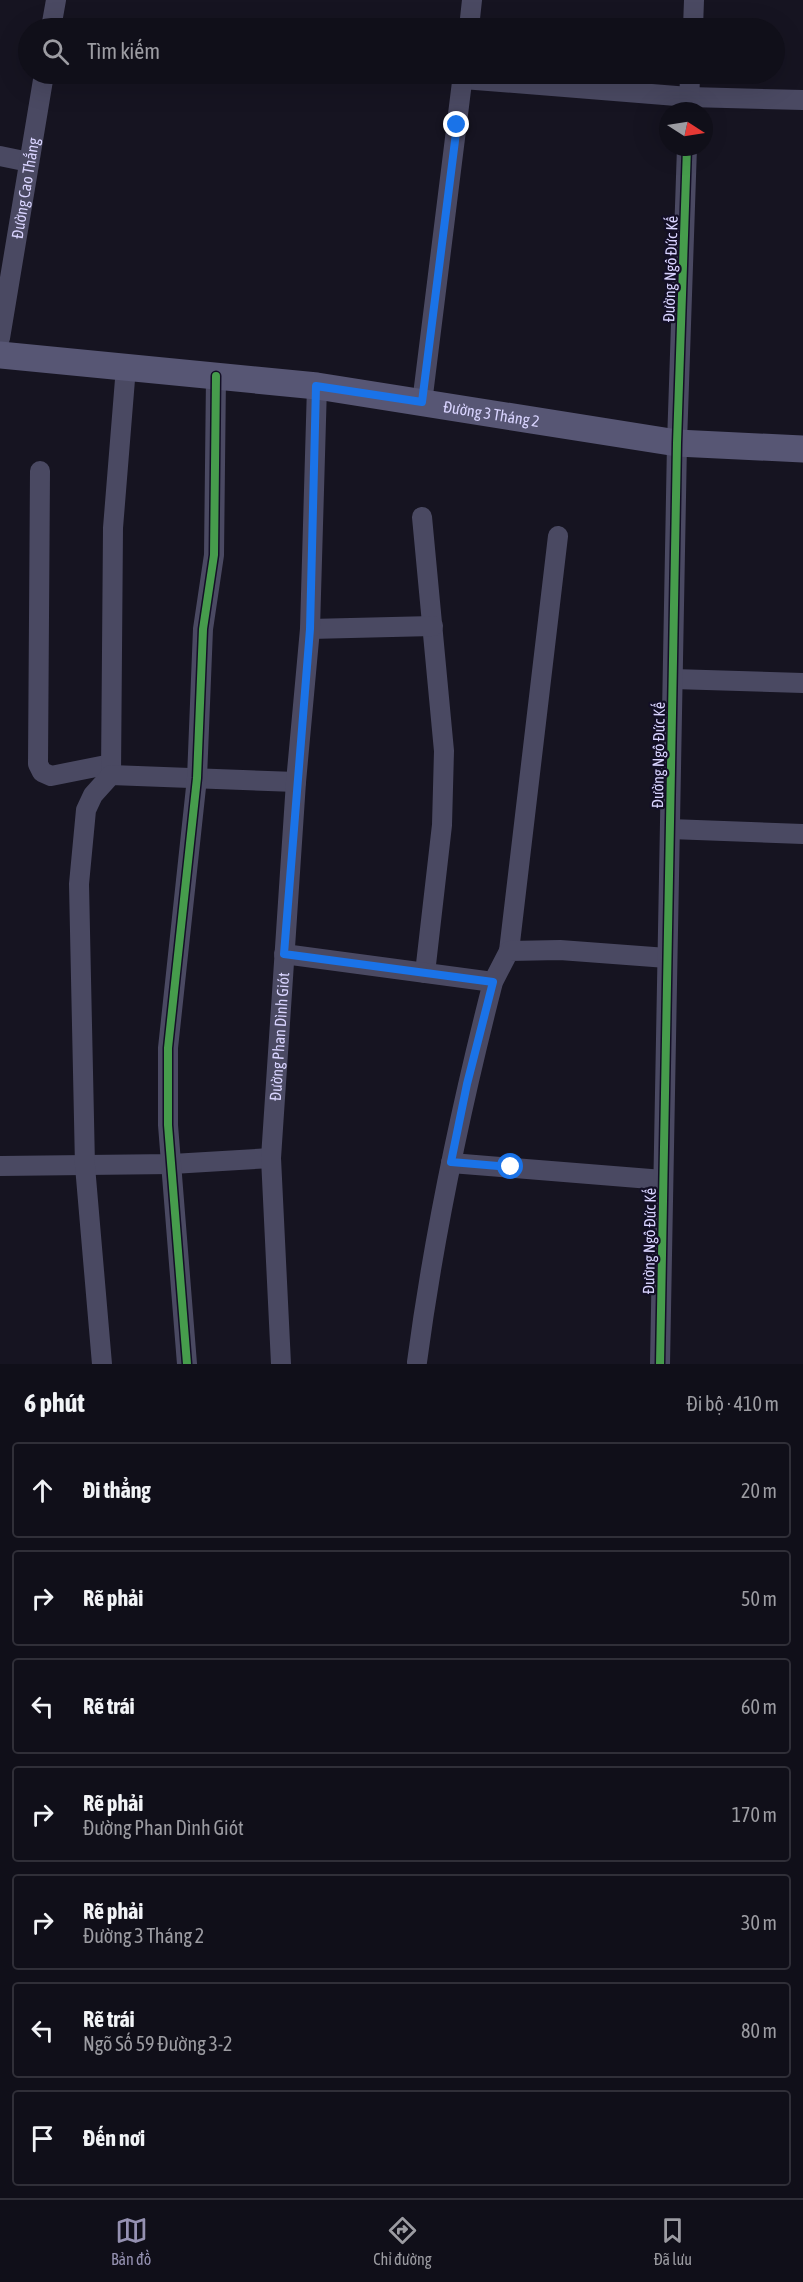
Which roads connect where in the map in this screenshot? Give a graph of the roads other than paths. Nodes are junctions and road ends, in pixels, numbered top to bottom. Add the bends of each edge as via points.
1 (56, 0) edge
2 (472, 0) edge
3 (694, 0) edge
4 (53, 18) edge
5 (470, 18) edge
6 (693, 18) edge
7 (42, 84) edge
8 (462, 84) edge
9 (528, 84) edge
10 (690, 84) edge
11 (803, 100) edge
12 (673, 102) edge
13 (689, 102) edge
14 (713, 103) edge
15 (0, 156) edge
16 (687, 156) edge
17 (29, 162) junction
18 (0, 338) edge
19 (0, 355) edge
20 (126, 367) junction
21 (216, 376) junction
22 (316, 386) junction
23 (422, 402) junction
24 (677, 443) junction
25 (803, 449) edge
26 (40, 471) dead end
27 (422, 517) dead end
28 (558, 536) dead end
29 (433, 626) junction
30 (310, 629) junction
31 (673, 679) junction
32 (803, 683) edge
33 (111, 770) junction
34 (196, 778) junction
35 (296, 782) junction
36 (670, 829) junction
37 (803, 834) edge
38 (510, 951) junction
39 (284, 954) junction
40 (668, 958) junction
41 (425, 973) junction
42 (493, 982) junction
43 (271, 1158) junction
44 (451, 1162) junction
45 (172, 1164) junction
46 (0, 1166) edge
47 (86, 1166) junction
48 (663, 1180) junction
49 (417, 1362) dead end
50 (102, 1364) edge
51 (187, 1364) edge
52 (281, 1364) edge
53 (660, 1364) edge

1 - 4 street
2 - 5 street
3 - 6 street
7 - 17 street, Đường Cao Thắng
8 - 23 street
9 - 12 street
10 - 13 street
11 - 14 street
15 - 17 street
16 - 24 street, Đường Ngô Đức Kế
17 - 18 street, Đường Cao Thắng
19 - 20 main road, Đường 3 Tháng 2
20 - 21 main road, Đường 3 Tháng 2
20 - 33 street via 113,528
21 - 22 main road, Đường 3 Tháng 2
21 - 34 street via 214,555 203,629
22 - 23 main road, Đường 3 Tháng 2
22 - 30 street, Đường Phan Dình Giót
23 - 24 main road, Đường 3 Tháng 2
24 - 25 main road, Đường 3 Tháng 2
24 - 31 street, Đường Ngô Đức Kế
26 - 33 street via 38,764 42,772 51,776
27 - 29 street
28 - 38 street
29 - 30 street
29 - 41 street via 444,751 442,825
30 - 35 street, Đường Phan Dình Giót
31 - 32 street
31 - 36 street, Đường Ngô Đức Kế
33 - 34 street
33 - 47 street via 86,810 79,884
34 - 35 street
34 - 45 street via 168,1048
35 - 39 street, Đường Phan Dình Giót
36 - 37 street
36 - 40 street, Đường Ngô Đức Kế
38 - 40 street via 560,950
38 - 42 street
39 - 41 street
39 - 43 street, Đường Phan Dình Giót
40 - 48 street, Đường Ngô Đức Kế
41 - 42 street
42 - 44 street
43 - 45 street
43 - 52 street, Đường Phan Dình Giót
44 - 48 street
44 - 49 street
45 - 47 street
45 - 51 street
46 - 47 street
47 - 50 street
48 - 53 street, Đường Ngô Đức Kế

